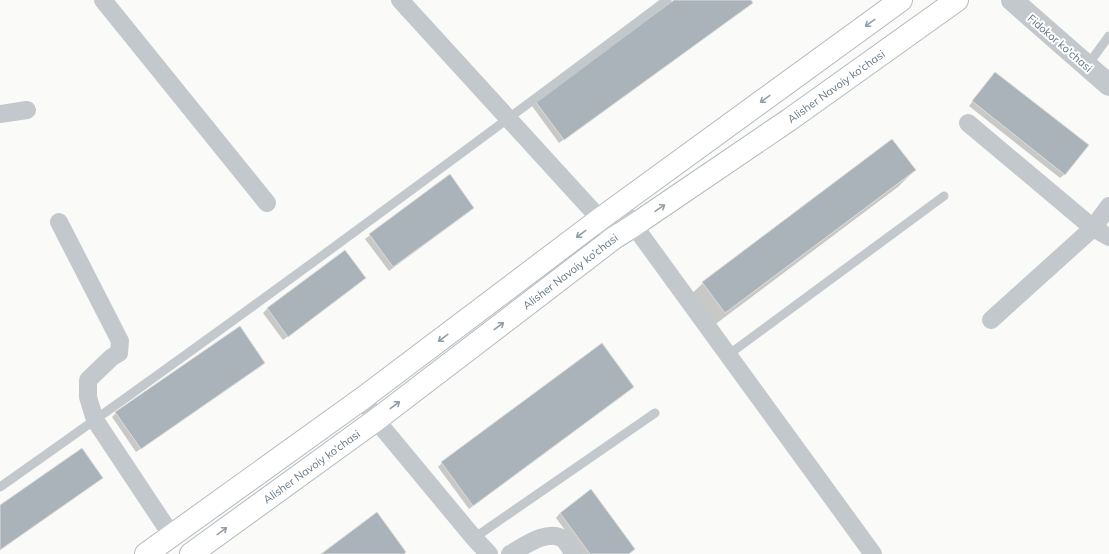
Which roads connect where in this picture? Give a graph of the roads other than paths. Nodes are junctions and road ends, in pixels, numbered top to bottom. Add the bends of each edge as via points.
1 (103, 0) edge
2 (400, 0) edge
3 (667, 0) edge
4 (901, 0) edge
5 (957, 0) edge
6 (1012, 0) edge
7 (1109, 36) edge
8 (1087, 66) junction
9 (1109, 85) edge
10 (27, 110) dead end
11 (0, 114) edge
12 (509, 118) junction
13 (968, 122) dead end
14 (944, 196) dead end
15 (267, 203) dead end
16 (619, 206) junction
17 (1109, 206) edge
18 (600, 219) junction
19 (59, 222) dead end
20 (634, 226) junction
21 (1093, 228) junction
22 (1109, 237) edge
23 (614, 238) junction
24 (991, 320) dead end
25 (728, 355) junction
26 (363, 398) junction
27 (655, 412) dead end
28 (95, 420) junction
29 (376, 420) junction
30 (0, 486) edge
31 (172, 536) junction
32 (474, 538) junction
33 (146, 554) edge
34 (191, 554) edge
35 (489, 554) edge
36 (510, 554) edge
37 (574, 554) edge
38 (873, 554) edge

1 - 15 street
2 - 12 street
3 - 12 lane
4 -> 16 main road
20 -> 5 main road, Alisher Navoiy ko’chasi via 789,120
6 - 8 street, Fidokor ko'chasi
7 - 8 lane
8 - 9 street, Fidokor ko'chasi
10 - 11 street
12 - 18 street
12 - 28 lane
13 - 21 street
14 - 25 lane
16 - 18 main road
16 - 20 street
17 - 21 street
18 - 23 street
18 -> 26 main road
19 - 28 street via 120,341 119,354 112,357 88,380 88,397
20 - 23 main road, Alisher Navoiy ko’chasi
20 - 25 street
21 - 22 street
21 - 24 street
29 -> 23 main road, Alisher Navoiy ko’chasi
25 - 38 street
26 - 29 street
26 - 31 main road
27 - 32 lane
28 - 30 lane
28 - 31 street
29 - 32 street
34 -> 29 main road, Alisher Navoiy ko’chasi
31 - 33 main road
32 - 35 street
36 - 37 street via 541,537 552,535 562,538

